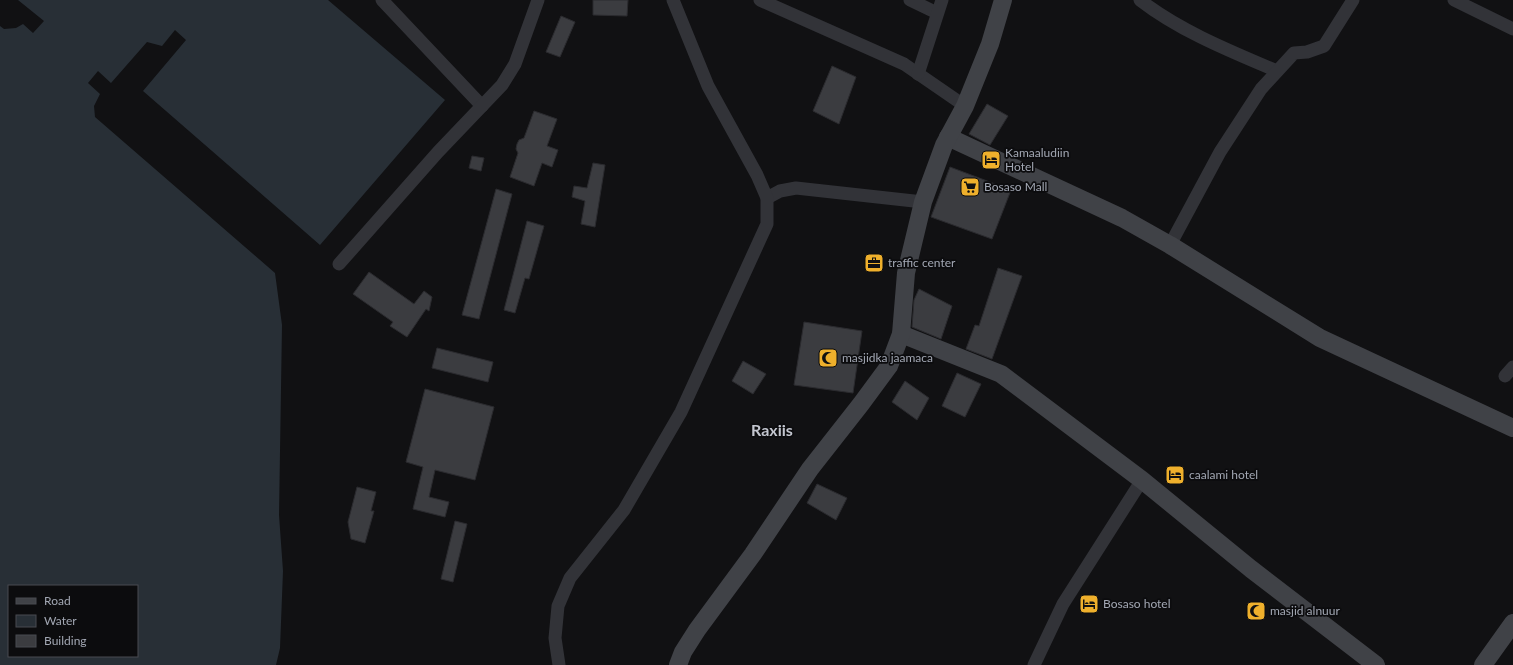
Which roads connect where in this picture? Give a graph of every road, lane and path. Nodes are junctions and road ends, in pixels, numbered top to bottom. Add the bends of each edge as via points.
1 (382, 0) edge
2 (538, 0) edge
3 (673, 0) edge
4 (760, 0) edge
5 (910, 0) edge
6 (942, 0) edge
7 (1003, 0) edge
8 (1140, 0) edge
9 (1353, 0) edge
10 (1454, 0) edge
11 (937, 13) junction
12 (1513, 29) edge
13 (1277, 71) junction
14 (918, 74) junction
15 (482, 106) junction
16 (965, 106) junction
17 (948, 137) junction
18 (767, 198) junction
19 (923, 202) junction
20 (1170, 246) junction
21 (339, 264) dead end
22 (901, 334) junction
23 (1513, 428) edge
24 (1142, 480) junction
25 (1513, 623) edge
26 (559, 665) edge
27 (678, 665) edge
28 (1034, 665) edge
29 (1376, 665) edge
30 (1483, 665) edge

1 - 15 street
2 - 15 street via 516,64 502,85
3 - 18 street via 708,86
4 - 14 street via 904,64
5 - 11 street
6 - 11 street
7 - 16 street via 990,44
8 - 13 street via 1187,30
9 - 13 street via 1324,46 1294,53
10 - 12 street
11 - 14 street
13 - 20 street via 1261,89 1220,152
14 - 16 street
15 - 21 street
16 - 17 street
17 - 19 street
17 - 20 street via 1122,218
18 - 19 street via 780,191 796,188
18 - 26 street via 767,224 681,412 624,510 570,578 558,606 556,638
19 - 22 street via 906,273
20 - 23 street via 1320,338
22 - 24 street via 1001,374
22 - 27 street via 885,372 810,469 753,554 697,630
24 - 28 street via 1063,604
24 - 29 street via 1251,569
25 - 30 street

